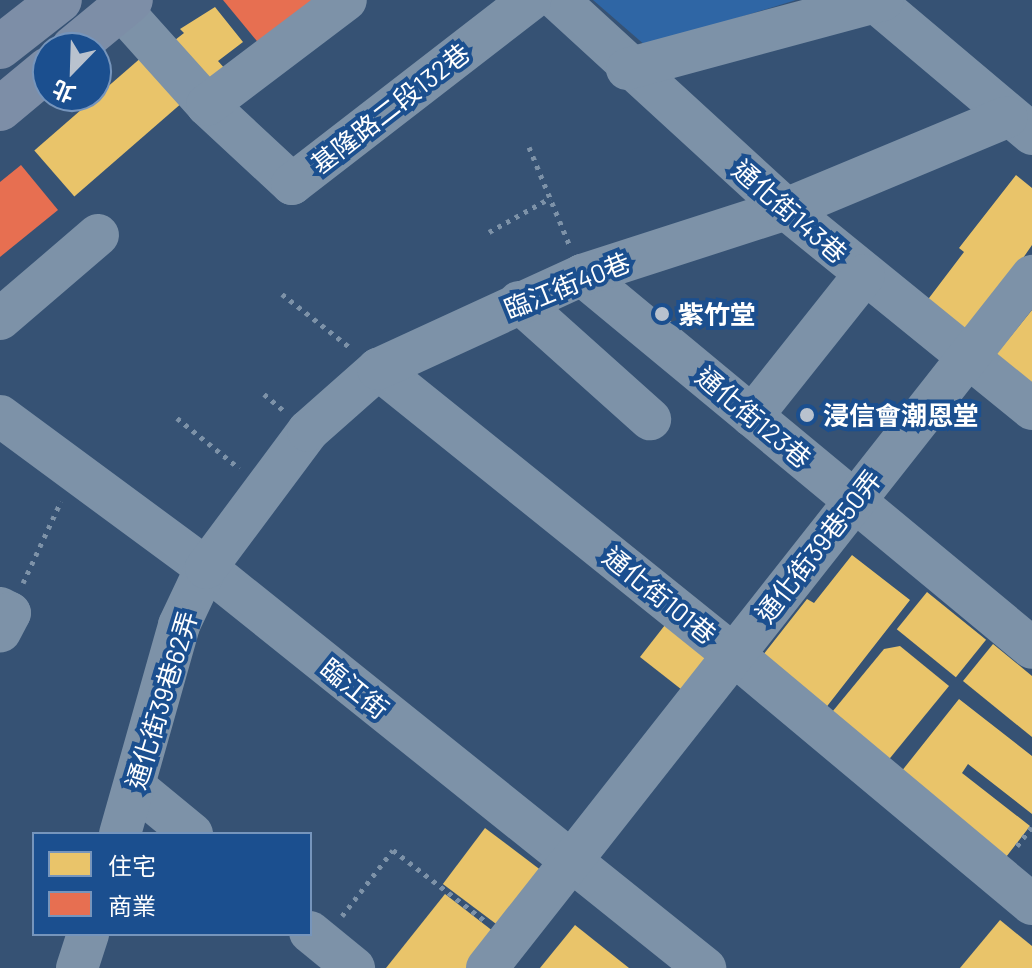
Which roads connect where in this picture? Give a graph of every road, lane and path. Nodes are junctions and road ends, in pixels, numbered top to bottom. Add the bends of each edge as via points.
1 (60, 0) edge
2 (346, 0) edge
3 (530, 0) edge
4 (558, 0) edge
5 (878, 1) edge
6 (126, 4) edge
7 (92, 32) edge
8 (0, 47) edge
9 (627, 69) junction
10 (32, 82) edge
11 (207, 105) junction
12 (0, 109) edge
13 (1020, 126) edge
14 (529, 147) dead end
15 (550, 198) junction
16 (786, 209) junction
17 (489, 232) dead end
18 (98, 235) dead end
19 (582, 275) junction
20 (864, 275) junction
21 (1032, 276) edge
22 (282, 294) dead end
23 (519, 302) junction
24 (0, 319) edge
25 (969, 361) junction
26 (378, 369) junction
27 (1032, 409) edge
28 (0, 416) edge
29 (752, 416) junction
30 (177, 418) dead end
31 (650, 419) dead end
32 (73, 475) junction
33 (265, 489) junction
34 (853, 499) junction
35 (206, 568) junction
36 (3, 618) edge
37 (1032, 648) edge
38 (734, 655) junction
39 (135, 787) junction
40 (121, 832) edge
41 (190, 832) edge
42 (571, 862) junction
43 (1032, 904) edge
44 (87, 936) edge
45 (316, 937) edge
46 (498, 954) edge
47 (77, 968) edge
48 (354, 968) edge
49 (705, 968) edge

1 - 8 main road
2 - 11 street
3 - 11 street, 基隆路二段132巷 via 292,184
4 - 9 street, 通化街143巷
5 - 9 street
5 - 13 street
6 - 7 main road
6 - 11 street, 基隆路二段132巷
9 - 16 street, 通化街143巷
10 - 12 main road
13 - 16 street, 臨江街40巷
14 - 15 path
15 - 17 path
15 - 19 path
16 - 19 street, 臨江街40巷
16 - 20 street, 通化街143巷
18 - 24 street
19 - 23 street, 臨江街40巷
19 - 29 street, 通化街123巷
20 - 25 street, 通化街143巷
20 - 29 street
21 - 25 street, 通化街39巷50弄
22 - 26 path
23 - 26 street, 臨江街40巷
23 - 31 street
25 - 27 street, 通化街143巷
25 - 34 street, 通化街39巷50弄
26 - 33 street, 臨江街40巷 via 308,431
26 - 38 street, 通化街101巷
28 - 32 street, 臨江街
29 - 34 street, 通化街123巷
30 - 33 path
32 - 35 street, 臨江街
32 - 36 path
33 - 35 street, 臨江街40巷
34 - 37 street, 通化街123巷
34 - 38 street, 通化街39巷50弄
35 - 39 street, 通化街39巷62弄 via 179,625
35 - 42 street, 臨江街
38 - 42 street, 通化街39巷50弄
38 - 43 street, 通化街101巷
39 - 40 street, 通化街39巷62弄
39 - 41 street
42 - 46 street, 通化街39巷50弄
42 - 49 street, 臨江街
44 - 47 street
45 - 46 path via 393,850
45 - 48 street

